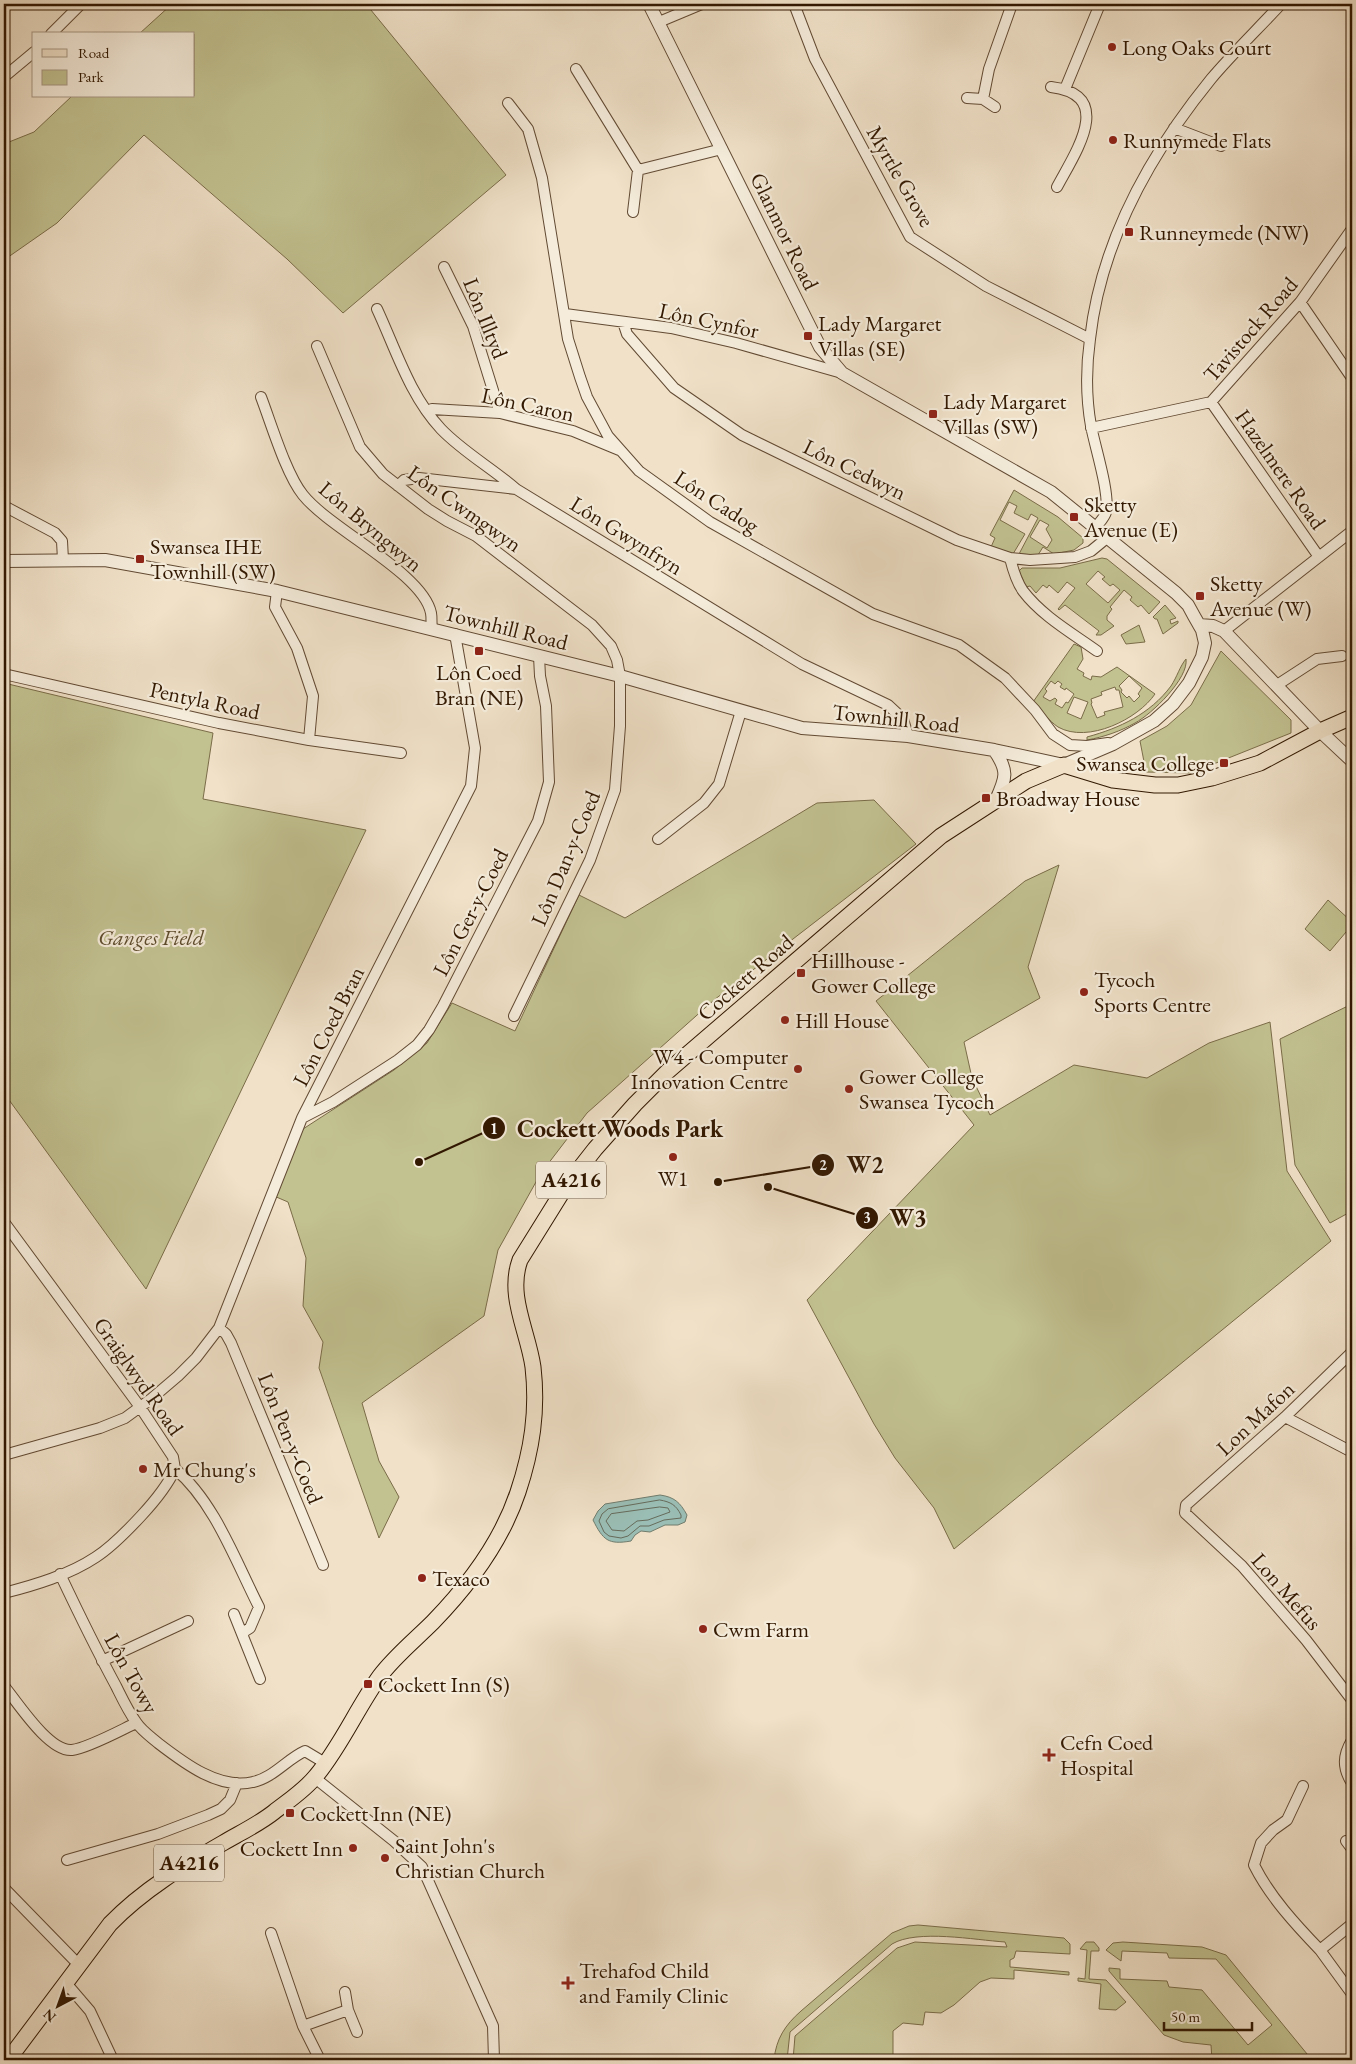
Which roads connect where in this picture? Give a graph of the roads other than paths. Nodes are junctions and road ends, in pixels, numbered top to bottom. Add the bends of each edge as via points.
1 (80, 4) edge
2 (649, 4) edge
3 (702, 4) edge
4 (794, 4) edge
5 (1012, 4) edge
6 (1100, 4) edge
7 (1281, 4) edge
8 (658, 22) junction
9 (53, 32) edge
10 (32, 54) edge
11 (576, 69) dead end
12 (5, 74) edge
13 (1051, 87) dead end
14 (1065, 88) junction
15 (967, 98) dead end
16 (983, 99) junction
17 (508, 103) dead end
18 (995, 107) dead end
19 (1174, 128) junction
20 (1220, 146) dead end
21 (722, 149) junction
22 (638, 170) junction
23 (1057, 187) dead end
24 (633, 212) dead end
25 (1352, 229) edge
26 (444, 267) dead end
27 (1300, 302) junction
28 (377, 309) dead end
29 (565, 314) junction
30 (623, 322) junction
31 (1090, 339) junction
32 (317, 346) dead end
33 (842, 373) junction
34 (1352, 378) edge
35 (261, 396) dead end
36 (1211, 402) junction
37 (427, 411) junction
38 (500, 413) junction
39 (1092, 428) junction
40 (620, 450) junction
41 (398, 486) junction
42 (516, 488) junction
43 (4, 506) edge
44 (1096, 527) junction
45 (1352, 531) edge
46 (1108, 537) junction
47 (1320, 557) junction
48 (1010, 558) junction
49 (63, 560) junction
50 (4, 562) edge
51 (277, 591) junction
52 (1199, 625) junction
53 (432, 629) junction
54 (1224, 630) junction
55 (455, 634) junction
56 (1097, 651) dead end
57 (539, 656) junction
58 (1342, 656) dead end
59 (4, 674) edge
60 (620, 676) junction
61 (1277, 685) junction
62 (741, 711) junction
63 (1352, 717) edge
64 (1320, 731) junction
65 (908, 736) junction
66 (309, 740) junction
67 (1117, 742) junction
68 (994, 750) junction
69 (401, 753) dead end
70 (1352, 762) edge
71 (1064, 765) junction
72 (1038, 776) junction
73 (1113, 780) junction
74 (996, 800) junction
75 (658, 840) dead end
76 (514, 1016) dead end
77 (302, 1118) junction
78 (4, 1222) edge
79 (219, 1328) junction
80 (1352, 1352) edge
81 (140, 1407) junction
82 (1285, 1418) junction
83 (1352, 1452) edge
84 (4, 1455) edge
85 (175, 1469) junction
86 (1185, 1513) joint
87 (323, 1565) dead end
88 (60, 1574) junction
89 (4, 1594) edge
90 (234, 1614) dead end
91 (188, 1621) dead end
92 (242, 1633) junction
93 (102, 1661) junction
94 (260, 1679) dead end
95 (4, 1686) edge
96 (1352, 1700) edge
97 (136, 1723) junction
98 (1352, 1740) edge
99 (325, 1763) junction
100 (315, 1778) junction
101 (237, 1783) junction
102 (1352, 1783) edge
103 (1303, 1786) dead end
104 (67, 1860) dead end
105 (4, 1888) edge
106 (1352, 1924) edge
107 (271, 1932) dead end
108 (1320, 1950) junction
109 (79, 1965) junction
110 (66, 1983) junction
111 (345, 1992) dead end
112 (1352, 1994) edge
113 (348, 2010) junction
114 (303, 2026) junction
115 (357, 2032) dead end
116 (8, 2060) edge
117 (113, 2060) edge
118 (320, 2060) edge
119 (494, 2060) edge

1 - 9 street
2 - 8 street, Glanmor Road
3 - 8 street
4 - 31 street, Myrtle Grove via 815,59 910,237 986,286
5 - 16 street via 989,69
6 - 14 street
7 - 19 street via 1212,78
8 - 21 street, Glanmor Road
10 - 12 street
11 - 22 street
13 - 14 street
14 - 23 street via 1082,100 1088,114 1086,128
15 - 16 street
16 - 18 street
17 - 29 street, Lôn Cadog via 528,129 542,178
19 - 20 street
19 - 31 street via 1139,185 1118,231 1101,282
21 - 22 street
21 - 33 street, Glanmor Road via 820,347
22 - 24 street
25 - 27 street, Tavistock Road
26 - 38 street, Lôn Illtyd via 473,326
27 - 34 street
27 - 36 street, Tavistock Road
28 - 37 street, Lôn Gwynfryn via 416,398
29 - 30 street, Lôn Cynfor
29 - 40 street, Lôn Cadog via 568,339 587,397 608,436
30 - 33 street, Lôn Cynfor via 671,328 736,343
30 - 48 street, Lôn Cedwyn via 627,334 674,388 742,435 957,540
31 - 39 street via 1088,373
32 - 41 street, Lôn Cwmgwyn via 360,448
33 - 44 street, Glanmor Road via 1051,492
35 - 53 street, Lôn Bryngwyn via 302,495 326,518 394,566 424,597 431,613
36 - 39 street, Tavistock Road
36 - 47 street, Hazelmere Road
37 - 38 street, Lôn Caron
37 - 42 street, Lôn Gwynfryn via 441,429
38 - 40 street, Lôn Caron via 573,431
39 - 44 street via 1106,497 1106,513
40 - 67 street, Lôn Cadog via 639,471 710,522 873,614 959,645 1005,678 1053,734 1070,745
41 - 42 street via 404,480 419,478
41 - 60 street, Lôn Cwmgwyn via 447,522 476,536 592,625 611,646
42 - 65 street, Lôn Gwynfryn via 802,664 888,704 903,718
43 - 49 street via 55,533 62,541
44 - 46 street, Glanmor Road
45 - 47 street
46 - 48 street, Lôn Cedwyn via 1092,551 1076,557
46 - 52 street, Glanmor Road via 1176,593 1188,605
47 - 54 street
48 - 56 street via 1022,590 1036,605
49 - 50 street, Townhill Road
49 - 51 street, Townhill Road via 105,560
51 - 53 street, Townhill Road
51 - 66 street via 275,607 297,648 314,696
52 - 54 street
52 - 67 street, Glanmor Road via 1204,636 1204,649 1183,692 1165,713
53 - 55 street, Townhill Road
54 - 61 street
55 - 57 street, Townhill Road
55 - 77 street, Lôn Coed Bran via 475,748 471,786
57 - 60 street, Townhill Road
57 - 77 street, Lôn Ger-y-Coed via 546,706 549,782 538,821 444,1006 417,1045 398,1060
58 - 61 street via 1317,660
59 - 66 street, Pentyla Road via 219,724
60 - 62 street, Townhill Road
60 - 76 street, Lôn Dan-y-Coed via 615,790 590,860
61 - 64 street
62 - 65 street, Townhill Road via 802,728
62 - 75 street via 719,784 704,803
63 - 64 main road
64 - 70 street
64 - 73 main road via 1260,763 1212,778 1178,785
65 - 68 street, Townhill Road
66 - 69 street, Pentyla Road
67 - 71 street, Glanmor Road
68 - 71 street, Townhill Road
68 - 74 street via 1003,762 1006,774
71 - 72 main road, Cockett Road / A4216
71 - 73 main road
72 - 73 main road
72 - 74 main road, Cockett Road / A4216
74 - 99 main road, Cockett Road / A4216 via 913,858 674,1066 630,1109 566,1186 520,1260 515,1278 533,1364 535,1392 531,1450 518,1493 493,1544 472,1577 381,1675
77 - 79 street, Lôn Coed Bran
78 - 81 street, Graiglwyd Road
79 - 81 street, Lôn Coed Bran via 196,1358
79 - 87 street, Lôn Pen-y-Coed via 231,1343
80 - 82 street, Lon Mafon
81 - 84 street, Lôn Coed Bran via 125,1418 100,1428
81 - 85 street, Graiglwyd Road via 173,1457
82 - 83 street
82 - 86 street, Lon Mafon via 1186,1506
85 - 88 street via 156,1500 112,1544 96,1557
85 - 92 street, Graiglwyd Road via 206,1503 259,1607 250,1628
86 - 96 street, Lon Mefus via 1242,1566 1306,1640
88 - 89 street
88 - 93 street, Lôn Towy
90 - 92 street
91 - 93 street
92 - 94 street
93 - 97 street, Lôn Towy
95 - 97 street via 58,1747 72,1750
97 - 101 street, Lôn Towy via 196,1770
98 - 102 street via 1344,1761
99 - 100 main road, Cockett Road / A4216
99 - 101 street, Lôn Towy via 305,1751 269,1775 254,1782
100 - 109 main road, Cockett Road / A4216 via 272,1814 171,1873 125,1909
100 - 119 street via 422,1867 492,2026
101 - 104 street via 230,1800 208,1815 158,1834
103 - 108 street via 1287,1820 1261,1843 1254,1866 1273,1895
105 - 109 street
106 - 108 street
107 - 114 street
108 - 112 street
109 - 110 main road, Cockett Road / A4216
110 - 116 main road, Cockett Road / A4216
110 - 117 street via 90,2011
111 - 113 street
113 - 114 street
113 - 115 street
114 - 118 street

